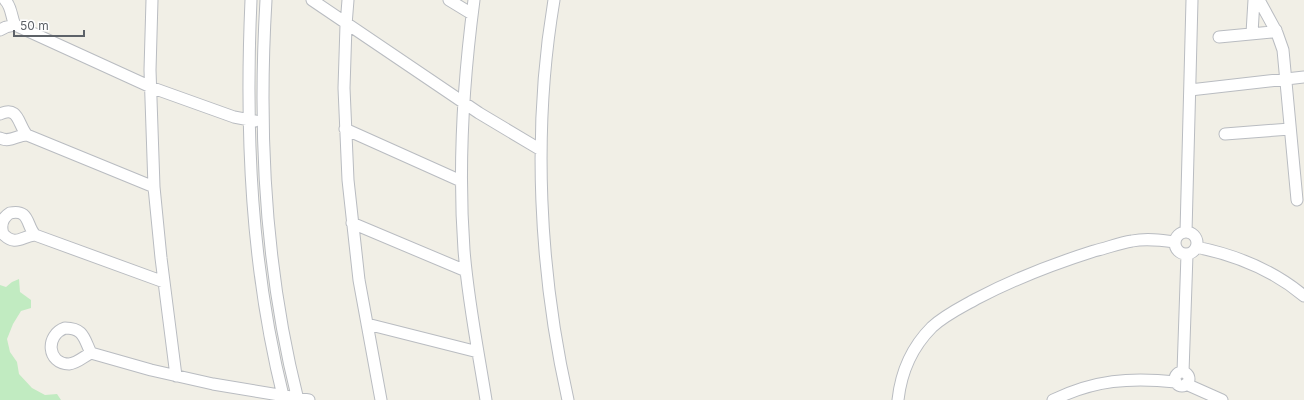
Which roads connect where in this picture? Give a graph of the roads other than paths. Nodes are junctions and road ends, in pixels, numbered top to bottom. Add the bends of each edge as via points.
1 (5, 0) edge
2 (152, 0) edge
3 (251, 0) edge
4 (266, 0) edge
5 (312, 0) edge
6 (348, 0) edge
7 (449, 0) edge
8 (474, 0) edge
9 (554, 0) edge
10 (1192, 0) edge
11 (1254, 0) edge
12 (1259, 0) edge
13 (472, 14) junction
14 (346, 23) junction
15 (15, 25) junction
16 (0, 30) edge
17 (1276, 30) junction
18 (1252, 33) junction
19 (1219, 37) dead end
20 (1304, 78) edge
21 (1285, 80) junction
22 (151, 87) junction
23 (1190, 90) junction
24 (464, 103) junction
25 (0, 114) edge
26 (249, 120) junction
27 (263, 122) junction
28 (345, 129) junction
29 (1290, 129) junction
30 (1225, 134) dead end
31 (27, 135) junction
32 (0, 138) edge
33 (542, 150) junction
34 (461, 181) junction
35 (154, 187) junction
36 (1297, 200) dead end
37 (352, 223) junction
38 (1186, 232) junction
39 (35, 235) dead end
40 (1175, 242) junction
41 (1196, 247) junction
42 (1187, 254) junction
43 (466, 271) junction
44 (164, 282) junction
45 (1304, 296) edge
46 (367, 324) junction
47 (478, 352) junction
48 (91, 353) dead end
49 (176, 376) junction
50 (1181, 383) junction
51 (283, 398) edge
52 (302, 399) edge
53 (381, 400) edge
54 (486, 400) edge
55 (568, 400) edge
56 (898, 400) edge
57 (1053, 400) edge
58 (1222, 400) edge

1 - 15 street via 9,4
2 - 22 street
3 - 26 street
4 - 27 street
5 - 14 street
6 - 14 street
7 - 13 street
8 - 13 street
9 - 33 street via 544,90
10 - 23 street
11 - 18 street
12 - 17 street
13 - 24 street
14 - 24 street
14 - 28 street
15 - 16 street
15 - 22 street
17 - 18 street
17 - 21 street via 1283,50
18 - 19 street
20 - 21 street
21 - 23 street
21 - 29 street
22 - 26 street via 234,118
22 - 35 street
23 - 38 street
24 - 33 street
24 - 34 street
25 - 31 street via 6,112 16,115
26 - 27 street
26 - 51 street via 250,168 258,257
27 - 52 street via 272,258 284,333
28 - 34 street
28 - 37 street
29 - 30 street
29 - 36 street
31 - 32 street via 11,140
31 - 35 street
33 - 55 street via 547,263
34 - 43 street
35 - 44 street
37 - 43 street
37 - 46 street
38 - 40 street via 1178,235
38 - 41 street via 1196,238
39 - 44 street
40 - 42 street via 1177,250
40 - 56 street via 1144,239 1070,259 1017,279 951,312 932,327 913,352 904,370
41 - 42 street
41 - 45 street via 1228,255 1256,266
42 - 50 street via 1183,372 1175,377
43 - 47 street
44 - 49 street
46 - 47 street
46 - 53 street
47 - 54 street
48 - 49 street
49 - 51 street
50 - 57 street via 1144,379 1118,380 1086,387
50 - 58 street
51 - 52 street

